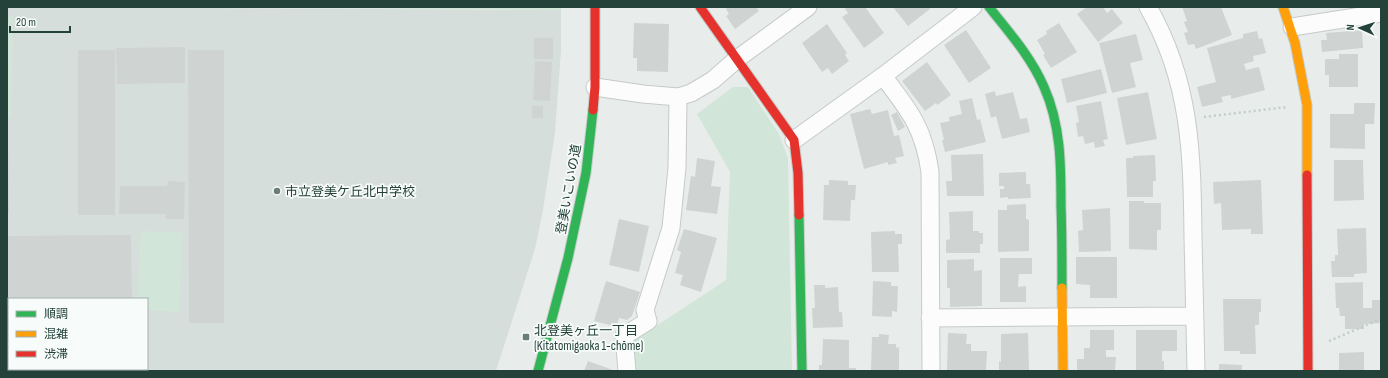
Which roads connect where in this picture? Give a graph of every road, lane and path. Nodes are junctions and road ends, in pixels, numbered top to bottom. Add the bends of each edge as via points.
1 (595, 7) edge
2 (700, 7) edge
3 (808, 7) edge
4 (973, 7) edge
5 (989, 7) edge
6 (1148, 7) edge
7 (1283, 7) edge
8 (1381, 13) edge
9 (1292, 27) junction
10 (738, 59) junction
11 (883, 76) junction
12 (595, 87) junction
13 (678, 97) junction
14 (1307, 105) junction
15 (1187, 119) junction
16 (794, 140) junction
17 (1194, 316) junction
18 (930, 318) junction
19 (1063, 318) junction
20 (1381, 319) edge
21 (1308, 349) junction
22 (538, 371) edge
23 (627, 371) edge
24 (802, 371) edge
25 (931, 371) edge
26 (1063, 371) edge
27 (1196, 371) edge
28 (1308, 371) edge

1 - 12 street, 登美いこいの道
2 - 10 street
3 - 10 street
4 - 11 street
5 - 19 street via 1033,66 1042,82 1055,118 1061,156
6 - 15 street via 1171,55
7 - 9 street
8 - 9 street
9 - 14 street
10 - 13 street via 703,87
10 - 16 street
11 - 16 street
11 - 18 street via 913,116 928,158
12 - 13 street
12 - 22 street, 登美いこいの道 via 586,173 568,258
13 - 23 street via 677,168 671,228 645,310 648,321 624,336
14 - 15 path
14 - 21 street
15 - 17 street via 1192,167
16 - 24 street via 798,172
17 - 19 street
17 - 27 street
18 - 19 street
18 - 25 street
19 - 26 street
20 - 21 path
21 - 28 street

